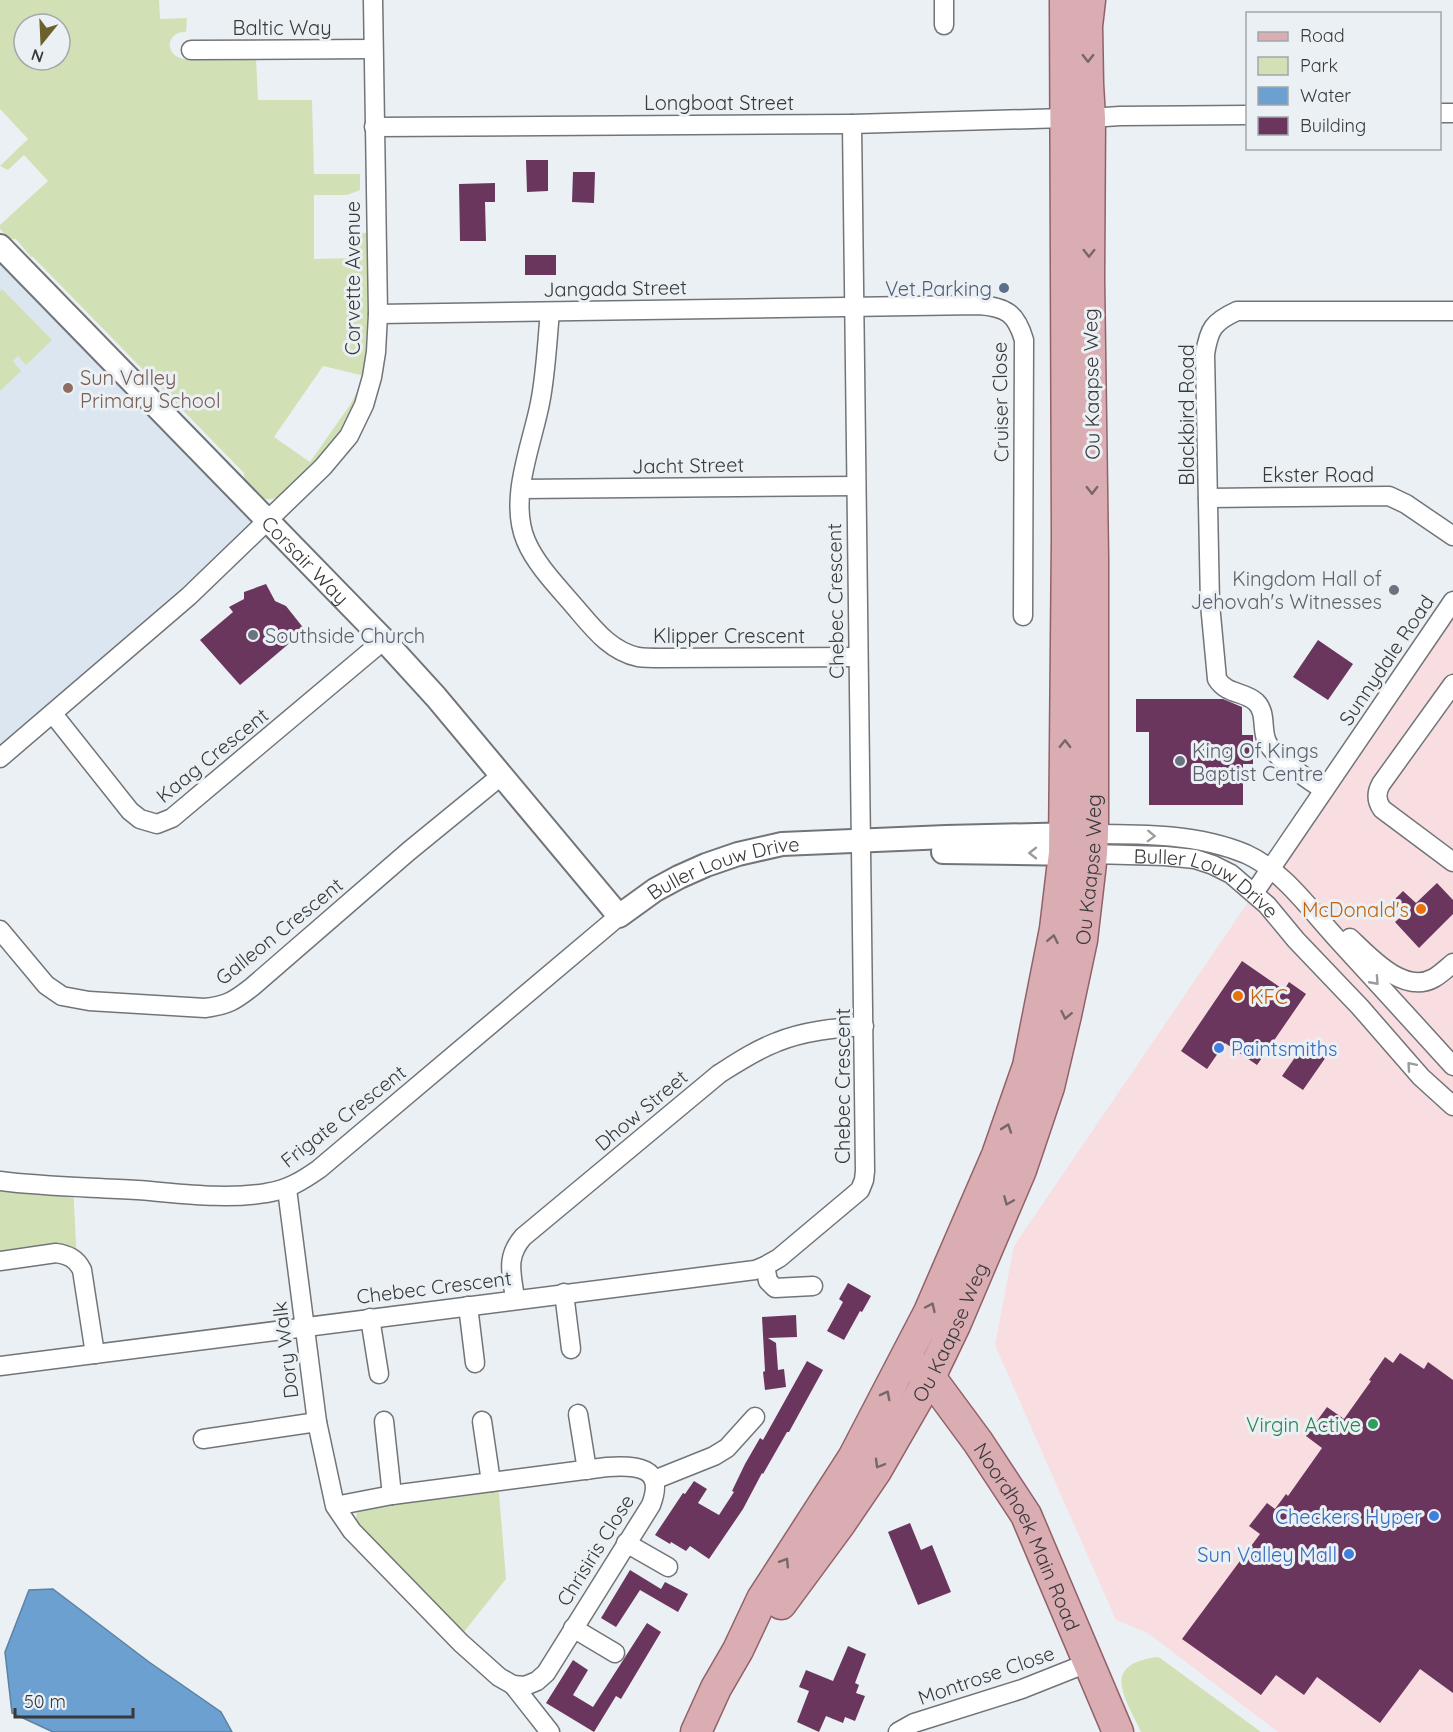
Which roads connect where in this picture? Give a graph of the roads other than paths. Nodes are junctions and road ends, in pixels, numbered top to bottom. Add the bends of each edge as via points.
1 (373, 0) edge
2 (944, 0) edge
3 (1065, 0) edge
4 (1090, 0) edge
5 (944, 25) dead end
6 (373, 49) junction
7 (191, 50) dead end
8 (1246, 115) edge
9 (1077, 118) junction
10 (852, 124) junction
11 (374, 127) junction
12 (1, 249) edge
13 (854, 308) junction
14 (1453, 310) edge
15 (550, 312) junction
16 (378, 314) junction
17 (856, 486) junction
18 (521, 489) junction
19 (1208, 498) junction
20 (268, 520) junction
21 (1453, 536) edge
22 (1453, 602) edge
23 (1023, 616) dead end
24 (384, 640) junction
25 (857, 657) junction
26 (1453, 684) edge
27 (53, 714) junction
28 (0, 758) edge
29 (502, 775) junction
30 (1324, 790) junction
31 (867, 841) junction
32 (1078, 844) junction
33 (1453, 862) edge
34 (1270, 869) junction
35 (1254, 893) junction
36 (1308, 907) junction
37 (619, 916) junction
38 (0, 930) edge
39 (1453, 963) edge
40 (864, 1026) junction
41 (1450, 1062) edge
42 (1453, 1106) edge
43 (0, 1180) edge
44 (287, 1189) junction
45 (0, 1262) edge
46 (765, 1266) junction
47 (813, 1286) dead end
48 (564, 1293) junction
49 (515, 1299) junction
50 (468, 1306) junction
51 (370, 1318) junction
52 (305, 1326) junction
53 (571, 1349) dead end
54 (95, 1354) junction
55 (905, 1359) junction
56 (475, 1363) dead end
57 (0, 1366) edge
58 (379, 1374) dead end
59 (930, 1377) junction
60 (578, 1414) dead end
61 (755, 1417) dead end
62 (384, 1421) dead end
63 (482, 1421) dead end
64 (316, 1422) junction
65 (203, 1439) dead end
66 (587, 1470) junction
67 (654, 1480) junction
68 (490, 1482) junction
69 (392, 1495) junction
70 (335, 1506) junction
71 (626, 1543) junction
72 (668, 1567) dead end
73 (573, 1628) junction
74 (738, 1650) junction
75 (615, 1653) dead end
76 (1090, 1662) junction
77 (513, 1685) junction
78 (550, 1732) edge
79 (696, 1732) edge
80 (898, 1732) edge
81 (1118, 1732) edge

1 - 6 street, Corvette Avenue
2 - 5 street
3 - 9 main road, Ou Kaapse Weg
4 -> 9 main road, Ou Kaapse Weg
6 - 7 street, Baltic Way
6 - 11 street, Corvette Avenue
8 - 9 street, Longboat Street
9 - 10 street, Longboat Street
9 - 32 main road, Ou Kaapse Weg via 1089,279 1094,678
10 - 11 street, Longboat Street
10 - 13 street, Chebec Crescent
11 - 16 street, Corvette Avenue
12 - 20 street, Corsair Way
13 - 15 street, Jangada Street
13 - 17 street, Chebec Crescent
13 - 23 street, Cruiser Close via 994,306 1011,315 1020,326 1024,340
14 - 19 street, Blackbird Road via 1237,311 1223,317 1207,337 1205,354
15 - 16 street, Jangada Street
15 - 18 street, Klipper Crescent via 540,403
16 - 20 street, Corvette Avenue via 372,377 349,436
17 - 18 street, Jacht Street
17 - 25 street, Chebec Crescent
18 - 25 street, Klipper Crescent via 521,526 534,556 599,635 618,650 639,657 661,658
19 - 21 street, Ekster Road via 1389,496
19 - 30 street, Blackbird Road via 1210,604 1217,679 1222,686 1257,703 1268,744
20 - 24 street, Corsair Way
20 - 27 street, Corvette Avenue via 189,596
22 - 30 street, Sunnydale Road
24 - 27 street, Kaag Crescent via 166,822 157,824 140,819 130,811
24 - 29 street, Corsair Way
25 - 31 street, Chebec Crescent
26 - 33 street via 1377,794 1382,809
27 - 28 street, Corvette Avenue
29 - 37 street, Corsair Way
29 - 38 street, Galleon Crescent via 252,987 224,1005 205,1008 62,996 46,985
30 - 34 street, Sunnydale Road
31 - 32 street, Buller Louw Drive via 916,851
31 - 37 street, Buller Louw Drive via 782,844 738,854 679,877
31 - 40 street, Chebec Crescent
32 -> 34 street, Buller Louw Drive via 1179,837 1225,846
32 - 35 street, Buller Louw Drive via 1195,859 1231,874
55 -> 32 main road, Ou Kaapse Weg via 998,1155 1028,1066 1055,929
32 -> 59 main road, Ou Kaapse Weg via 1082,940 1049,1088 1021,1170
34 - 35 street, Sunnydale Road
34 - 36 street, Buller Louw Drive
42 -> 35 street, Buller Louw Drive via 1421,1077
36 - 39 street via 1387,971 1403,979 1419,982 1433,978
36 -> 41 street, Buller Louw Drive
37 - 44 street, Frigate Crescent via 319,1169
40 - 46 street, Chebec Crescent via 864,1180 860,1190
40 - 49 street, Dhow Street via 827,1029 777,1042 720,1074 523,1237 511,1256
43 - 44 street, Frigate Crescent via 225,1195
44 - 52 street, Dory Walk
45 - 54 street via 56,1253 78,1262
46 - 47 street via 768,1281 775,1288
46 - 48 street, Chebec Crescent
48 - 49 street, Chebec Crescent
48 - 53 street
49 - 50 street, Chebec Crescent
50 - 51 street, Chebec Crescent
50 - 56 street
51 - 52 street, Chebec Crescent
51 - 58 street
52 - 54 street, Chebec Crescent
52 - 64 street, Dory Walk
54 - 57 street, Chebec Crescent
55 - 59 main road, Noordhoek Main Road
74 -> 55 main road, Ou Kaapse Weg via 762,1599 853,1458
59 -> 74 main road, Ou Kaapse Weg via 876,1471 840,1524 778,1608
59 - 76 main road, Noordhoek Main Road via 1026,1515
60 - 66 street
61 - 67 street via 727,1448
62 - 69 street
63 - 68 street
64 - 65 street
64 - 70 street, Dory Walk
66 - 67 street, Chrisiris Close via 635,1466
66 - 68 street, Chrisiris Close
67 - 71 street, Chrisiris Close via 651,1505
68 - 69 street, Chrisiris Close
69 - 70 street, Chrisiris Close
70 - 77 street via 352,1531 461,1643
71 - 72 street
71 - 73 street, Chrisiris Close
73 - 75 street
73 - 77 street, Chrisiris Close via 546,1673 525,1686
74 - 79 main road, Ou Kaapse Weg
76 - 80 street, Montrose Close
76 - 81 main road, Noordhoek Main Road
77 - 78 street

